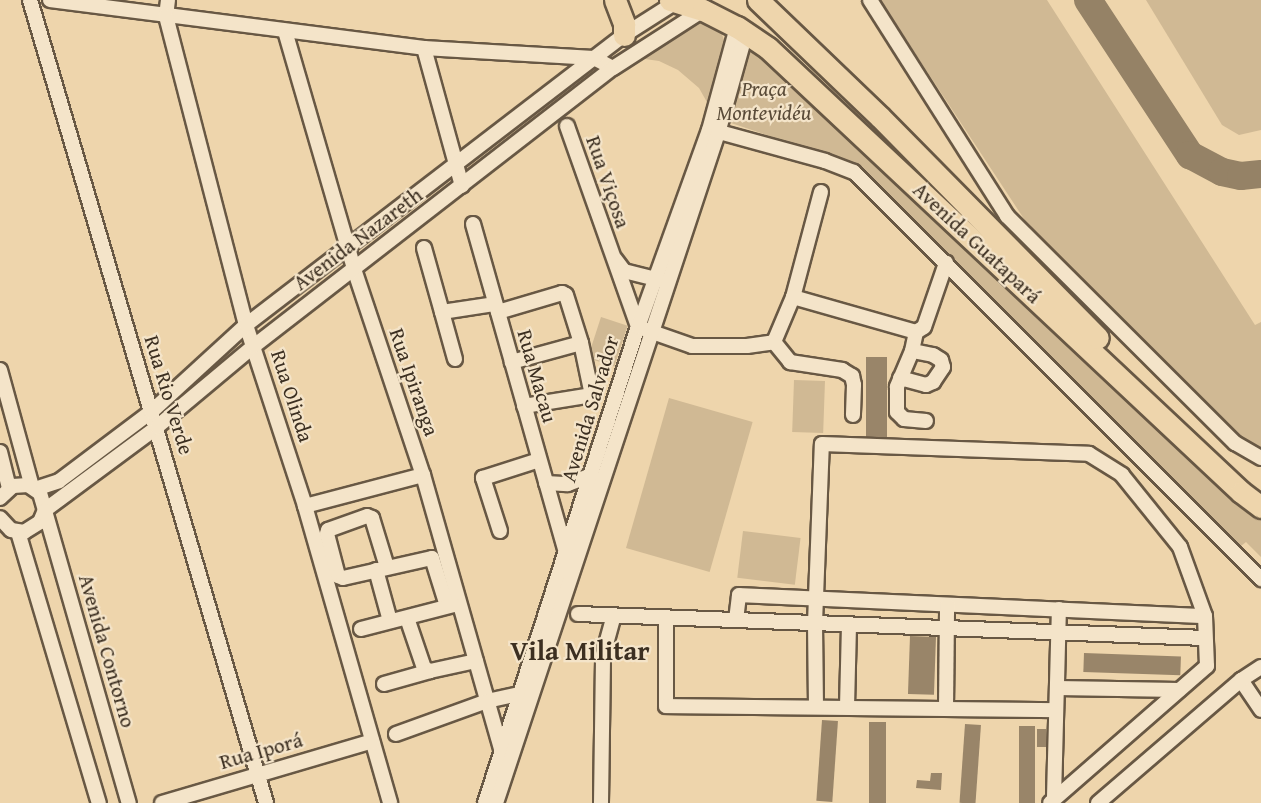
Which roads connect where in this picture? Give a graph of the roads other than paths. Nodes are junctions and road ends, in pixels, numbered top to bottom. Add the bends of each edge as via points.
1 (30, 0) edge
2 (50, 0) edge
3 (168, 0) edge
4 (615, 0) edge
5 (675, 0) edge
6 (758, 0) edge
7 (870, 0) edge
8 (703, 10) junction
9 (166, 16) junction
10 (742, 30) junction
11 (285, 31) junction
12 (624, 35) junction
13 (424, 48) junction
14 (594, 58) junction
15 (613, 68) junction
16 (551, 90) junction
17 (561, 110) junction
18 (880, 117) junction
19 (567, 126) dead end
20 (714, 131) junction
21 (861, 134) junction
22 (456, 165) junction
23 (462, 186) junction
24 (821, 192) dead end
25 (473, 224) dead end
26 (348, 248) junction
27 (424, 248) dead end
28 (610, 253) junction
29 (946, 263) junction
30 (354, 269) junction
31 (661, 280) junction
32 (793, 297) junction
33 (496, 308) junction
34 (442, 312) junction
35 (246, 325) junction
36 (638, 327) junction
37 (653, 332) junction
38 (916, 333) junction
39 (774, 342) junction
40 (581, 343) junction
41 (254, 346) junction
42 (912, 351) junction
43 (455, 358) dead end
44 (512, 362) junction
45 (0, 370) edge
46 (900, 378) junction
47 (524, 406) junction
48 (151, 412) junction
49 (853, 415) dead end
50 (926, 421) dead end
51 (157, 427) junction
52 (0, 452) edge
53 (1261, 458) edge
54 (539, 460) junction
55 (423, 475) junction
56 (592, 475) junction
57 (546, 483) junction
58 (34, 488) junction
59 (1261, 490) edge
60 (4, 493) edge
61 (305, 506) junction
62 (1261, 507) edge
63 (45, 510) junction
64 (6, 526) edge
65 (500, 531) dead end
66 (566, 556) junction
67 (382, 568) junction
68 (572, 574) junction
69 (1261, 579) edge
70 (816, 600) junction
71 (947, 604) junction
72 (453, 605) junction
73 (1059, 609) junction
74 (578, 614) dead end
75 (614, 615) junction
76 (1205, 616) junction
77 (666, 617) junction
78 (407, 618) junction
79 (736, 620) junction
80 (390, 621) junction
81 (815, 623) junction
82 (849, 625) junction
83 (947, 628) junction
84 (361, 629) dead end
85 (1058, 633) junction
86 (1205, 638) junction
87 (476, 661) junction
88 (1261, 667) edge
89 (430, 671) junction
90 (1241, 680) junction
91 (384, 684) dead end
92 (1057, 688) junction
93 (1179, 690) junction
94 (527, 692) junction
95 (487, 701) junction
96 (816, 706) junction
97 (847, 707) junction
98 (946, 708) junction
99 (1056, 710) junction
100 (1261, 710) edge
101 (396, 734) dead end
102 (372, 741) junction
103 (501, 748) junction
104 (258, 773) junction
105 (1052, 800) edge
106 (99, 803) edge
107 (129, 803) edge
108 (162, 803) edge
109 (266, 803) edge
110 (390, 803) edge
111 (485, 803) edge
112 (496, 803) edge
113 (601, 803) edge
114 (1098, 803) edge

1 - 48 street, Rua Rio Verde
2 - 9 street
3 - 9 street, Rua Olinda
4 - 12 highway
5 - 8 highway, Avenida Guatapará
5 - 12 street, Avenida Nazareth
6 - 18 highway, Avenida Guatapará
7 - 53 street via 1007,216 1235,443
8 - 10 highway, Avenida Guatapará
8 - 15 street, Avenida Nazareth
9 - 11 street
9 - 35 street, Rua Olinda
10 - 20 street, Avenida Salvador
10 - 21 highway, Avenida Guatapará via 775,54
11 - 13 street
11 - 26 street, Rua Ipiranga
12 - 14 street, Avenida Nazareth
13 - 14 street
13 - 22 street
14 - 15 street
14 - 16 street, Avenida Nazareth
15 - 17 street, Avenida Nazareth
16 - 17 street
16 - 22 street, Avenida Nazareth
17 - 23 street, Avenida Nazareth
18 - 21 highway
18 - 59 highway, Avenida Guatapará via 1083,323 1222,458
19 - 28 street, Rua Viçosa
20 - 29 street, Avenida Guatapará via 854,172
20 - 31 street, Avenida Salvador
21 - 62 highway, Avenida Guatapará via 1240,492
22 - 23 street
22 - 26 street, Avenida Nazareth
23 - 30 street, Avenida Nazareth
24 - 32 street
25 - 33 street, Rua Macau
26 - 30 street, Rua Ipiranga
26 - 35 street, Avenida Nazareth
27 - 34 street
28 - 31 street, Rua Viçosa via 624,271
28 - 36 street, Rua Viçosa
29 - 38 street via 924,327
29 - 69 street, Avenida Guatapará
30 - 41 street, Avenida Nazareth
30 - 55 street, Rua Ipiranga
31 - 36 street, Avenida Salvador
31 - 37 street, Avenida Salvador
32 - 38 street
32 - 39 street
33 - 34 street
33 - 40 street via 566,295
33 - 44 street, Rua Macau
34 - 43 street
35 - 41 street, Rua Olinda
35 - 48 street, Avenida Nazareth
36 - 37 street
36 - 56 street, Avenida Salvador
37 - 39 street via 692,346
37 - 68 street, Avenida Salvador
38 - 42 street
39 - 49 street via 790,362 842,370 852,376
40 - 44 street
40 - 47 street via 592,395
41 - 51 street, Avenida Nazareth
41 - 61 street, Rua Olinda
42 - 46 street
42 - 46 street via 941,360 943,367 933,382 926,385
44 - 47 street, Rua Macau
45 - 58 street
46 - 50 street via 897,412
47 - 54 street, Rua Macau
48 - 51 street, Rua Rio Verde
48 - 58 street, Avenida Nazareth via 59,481
51 - 63 street, Avenida Nazareth
51 - 104 street, Rua Rio Verde
52 - 60 street
54 - 57 street, Rua Macau
54 - 65 street via 483,478
55 - 61 street
55 - 72 street, Rua Ipiranga
56 - 57 street via 568,484
56 - 66 street, Avenida Salvador
57 - 66 street, Rua Macau
58 - 60 street, Avenida Nazareth via 18,485
58 - 63 street, Avenida Contorno via 43,498
61 - 102 street, Rua Olinda
63 - 64 street, Avenida Nazareth via 36,527
63 - 107 street, Avenida Contorno
64 - 106 street
66 - 68 street, Rua Macau
66 - 94 street, Avenida Salvador
67 - 67 street via 338,576 328,530 367,516 372,518
67 - 72 street via 432,558
67 - 80 street
68 - 94 street, Avenida Salvador
70 - 71 street
70 - 76 street via 822,444 1089,454 1122,475 1180,547
70 - 79 street via 739,595
70 - 81 street
71 - 73 street
71 - 83 street
72 - 78 street
72 - 87 street, Rua Ipiranga
73 - 76 street
73 - 85 street
74 - 75 street
75 - 77 street
75 - 113 street via 603,655
76 - 86 street
77 - 79 street
77 - 96 street via 666,706
78 - 80 street
78 - 89 street via 424,668
79 - 81 street
80 - 84 street
81 - 82 street
81 - 96 street
82 - 83 street
82 - 97 street
83 - 85 street
83 - 98 street
85 - 86 street
85 - 92 street
86 - 93 street via 1208,666
87 - 89 street
87 - 95 street, Rua Ipiranga
88 - 90 street
89 - 91 street
90 - 100 street
90 - 114 street
92 - 93 street
92 - 99 street
93 - 105 street
94 - 95 street
94 - 103 street, Avenida Salvador
94 - 112 street, Avenida Salvador
95 - 101 street
95 - 103 street, Rua Ipiranga
96 - 97 street
97 - 98 street
98 - 99 street
99 - 105 street
102 - 104 street, Rua Iporá
102 - 110 street, Rua Olinda
103 - 111 street, Avenida Salvador
104 - 108 street, Rua Iporá
104 - 109 street, Rua Rio Verde

